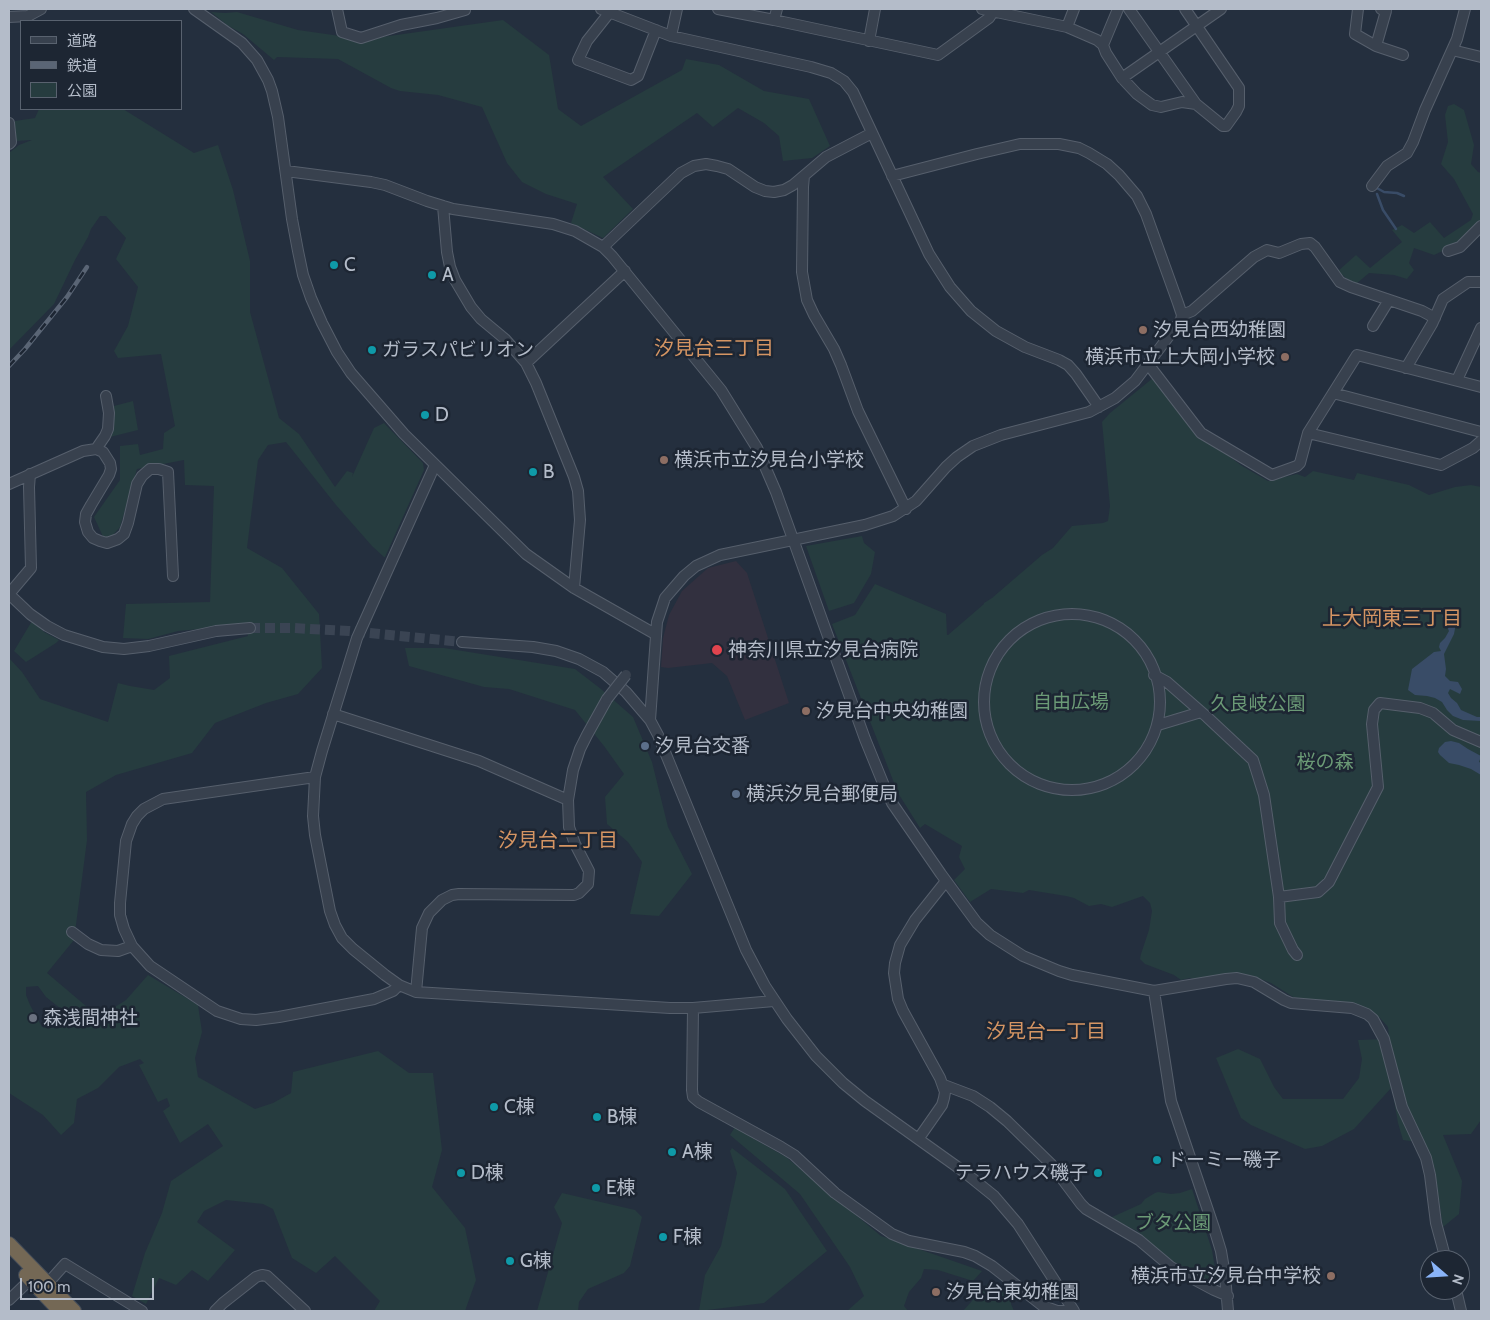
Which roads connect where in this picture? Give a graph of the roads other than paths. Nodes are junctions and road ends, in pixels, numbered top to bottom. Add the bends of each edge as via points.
1 (42, 9) edge
2 (194, 9) edge
3 (337, 9) edge
4 (465, 9) edge
5 (677, 9) edge
6 (718, 9) edge
7 (777, 9) edge
8 (875, 9) edge
9 (982, 9) edge
10 (1074, 9) edge
11 (1118, 9) edge
12 (1129, 9) edge
13 (1186, 9) edge
14 (1221, 9) edge
15 (1358, 9) edge
16 (1381, 9) edge
17 (1465, 9) edge
18 (605, 10) edge
19 (994, 10) edge
20 (9, 17) edge
21 (774, 20) junction
22 (1197, 26) junction
23 (1067, 27) junction
24 (656, 30) junction
25 (671, 36) junction
26 (868, 41) junction
27 (1103, 45) junction
28 (1376, 46) junction
29 (1452, 50) junction
30 (1160, 52) junction
31 (1402, 55) dead end
32 (1481, 57) edge
33 (1122, 78) junction
34 (1196, 104) junction
35 (9, 123) edge
36 (872, 133) junction
37 (9, 144) edge
38 (286, 171) junction
39 (804, 176) junction
40 (892, 176) junction
41 (1372, 186) dead end
42 (443, 206) junction
43 (1481, 226) edge
44 (604, 247) junction
45 (1448, 252) dead end
46 (625, 271) junction
47 (1481, 282) edge
48 (1389, 300) junction
49 (1182, 315) junction
50 (1435, 318) junction
51 (1374, 326) dead end
52 (1481, 328) edge
53 (526, 362) junction
54 (1148, 364) junction
55 (1406, 368) junction
56 (1456, 380) junction
57 (1481, 387) edge
58 (1333, 393) junction
59 (106, 396) dead end
60 (1099, 408) junction
61 (1308, 433) junction
62 (1481, 440) edge
63 (96, 449) junction
64 (435, 465) junction
65 (30, 474) junction
66 (9, 484) edge
67 (906, 508) junction
68 (793, 541) junction
69 (173, 576) dead end
70 (574, 588) junction
71 (9, 594) edge
72 (250, 628) tunnel mouth
73 (656, 634) junction
74 (462, 642) tunnel mouth
75 (626, 675) dead end
76 (1154, 675) junction
77 (1201, 712) junction
78 (334, 714) junction
79 (650, 720) junction
80 (1158, 725) junction
81 (1481, 742) edge
82 (315, 777) junction
83 (568, 800) junction
84 (946, 881) junction
85 (1278, 897) junction
86 (72, 932) dead end
87 (132, 946) junction
88 (1297, 955) dead end
89 (399, 985) junction
90 (1154, 991) junction
91 (416, 992) junction
92 (774, 1001) junction
93 (693, 1008) junction
94 (944, 1084) junction
95 (919, 1138) junction
96 (9, 1244) edge
97 (1443, 1250) edge
98 (9, 1256) edge
99 (34, 1276) junction
100 (48, 1283) junction
101 (1228, 1296) junction
102 (9, 1300) edge
103 (60, 1311) edge
104 (74, 1311) edge
105 (142, 1311) edge
106 (215, 1311) edge
107 (305, 1311) edge
108 (1070, 1311) edge
109 (1074, 1311) edge
110 (1228, 1311) edge

1 - 20 street via 28,16
2 - 38 street via 242,43 260,65 275,103
3 - 4 street via 342,32 361,38
5 - 25 street
6 - 21 street
7 - 21 street
8 - 26 street
9 - 19 street
10 - 23 street
11 - 27 street
12 - 30 street
13 - 22 street
14 - 22 street
15 - 28 street via 1355,34
16 - 28 street via 1386,12
17 - 29 street
18 - 24 street
18 - 24 street via 578,60 631,80 638,76
19 - 23 street
19 - 26 street via 989,18 938,55
21 - 26 street
22 - 30 street
22 - 34 street via 1239,88 1240,98 1236,112 1226,126
23 - 27 street
24 - 25 street
25 - 36 street via 831,73 844,80
27 - 33 street
28 - 31 street
29 - 32 street
29 - 41 street via 1407,153 1387,166
30 - 33 street
30 - 34 street
33 - 34 street via 1152,105
35 - 37 street
36 - 39 street via 826,157
36 - 40 street
38 - 42 street via 385,185
38 - 64 street via 298,252 322,323 351,373
39 - 44 street via 793,186 774,192 754,187 724,168 706,164 694,166 681,173
39 - 67 street via 802,272 808,300 834,349 858,412
40 - 49 street via 1020,144 1059,144 1090,153 1107,164 1137,196
40 - 60 street via 932,260 959,298 996,331 1068,365
42 - 44 street via 553,224
42 - 53 street via 448,259 462,294 482,319
43 - 45 street via 1460,246
44 - 46 street
46 - 53 street
46 - 68 street via 721,390 747,430 767,470
47 - 50 street via 1468,282 1443,299
48 - 49 street via 1340,282 1310,243 1279,253 1267,250 1254,257 1192,311
48 - 50 street
48 - 51 street
49 - 54 street
50 - 55 street
52 - 56 street
53 - 70 street via 578,491 580,520
54 - 60 street via 1125,390
54 - 61 street via 1201,433 1272,474 1300,463
55 - 56 street
55 - 58 street via 1356,355
56 - 57 street
58 - 61 street
58 - 62 street
59 - 63 street via 108,429
60 - 67 street via 973,446 946,467
61 - 62 street via 1441,465 1473,448
63 - 65 street via 83,451
63 - 69 street via 105,455 111,469 86,514 88,532 93,538 107,543 118,540 124,534 142,476 150,470 168,472
64 - 70 street via 526,554
64 - 78 street via 362,624
65 - 66 street
65 - 71 street via 31,568
67 - 68 street via 883,520
68 - 73 street via 720,555 696,566 665,598
68 - 84 street via 884,788
70 - 73 street
71 - 72 street via 47,626 103,647 149,646 216,631
73 - 79 street
74 - 79 street via 533,647 579,659 603,672
75 - 83 street, bridge via 586,735 573,770
76 - 77 street via 1167,682
76 - 80 street
76 - 80 street via 1130,639 1113,624 1094,617 1060,613 1029,622 998,651 988,678 985,709 995,740 1016,768 1040,783 1070,792 1106,786 1129,773 1140,763
77 - 80 street
77 - 85 street via 1253,760 1264,796
78 - 82 street
78 - 83 street via 479,761
79 - 92 street via 746,950
81 - 85 street via 1453,730 1420,708 1380,704 1374,710 1372,724 1378,787 1329,882 1318,892
82 - 87 street via 163,799 144,809 128,833 121,890 120,915
82 - 89 street via 315,835 335,925 353,949
83 - 91 street via 571,836 589,871 588,884 574,895 459,894 442,900 433,907 422,928
84 - 90 street via 977,923 1023,956 1072,975
84 - 94 street via 900,945 894,974 903,1011
85 - 88 street via 1280,923
86 - 87 street via 101,950 118,952
87 - 89 street via 150,966 166,977 218,1011 241,1019 273,1018 374,999
89 - 91 street
90 - 97 street via 1237,978 1254,982 1291,1003 1352,1008 1373,1019 1384,1039 1402,1107 1426,1158
90 - 101 street via 1171,1102 1221,1251
91 - 93 street
92 - 93 street
92 - 95 street via 830,1070 865,1101
93 - 108 street via 692,1090 693,1097 699,1102 794,1155 835,1192 892,1234 974,1256 1043,1306
94 - 95 street via 942,1105
94 - 101 street via 973,1096 1007,1121 1051,1164 1086,1209 1139,1240 1171,1267
95 - 109 street via 994,1196 1018,1224
96 - 99 highway
98 - 99 highway
99 - 100 highway
99 - 102 street
99 - 103 highway
100 - 104 highway
100 - 105 street via 65,1264
101 - 110 street
106 - 107 street via 262,1275

